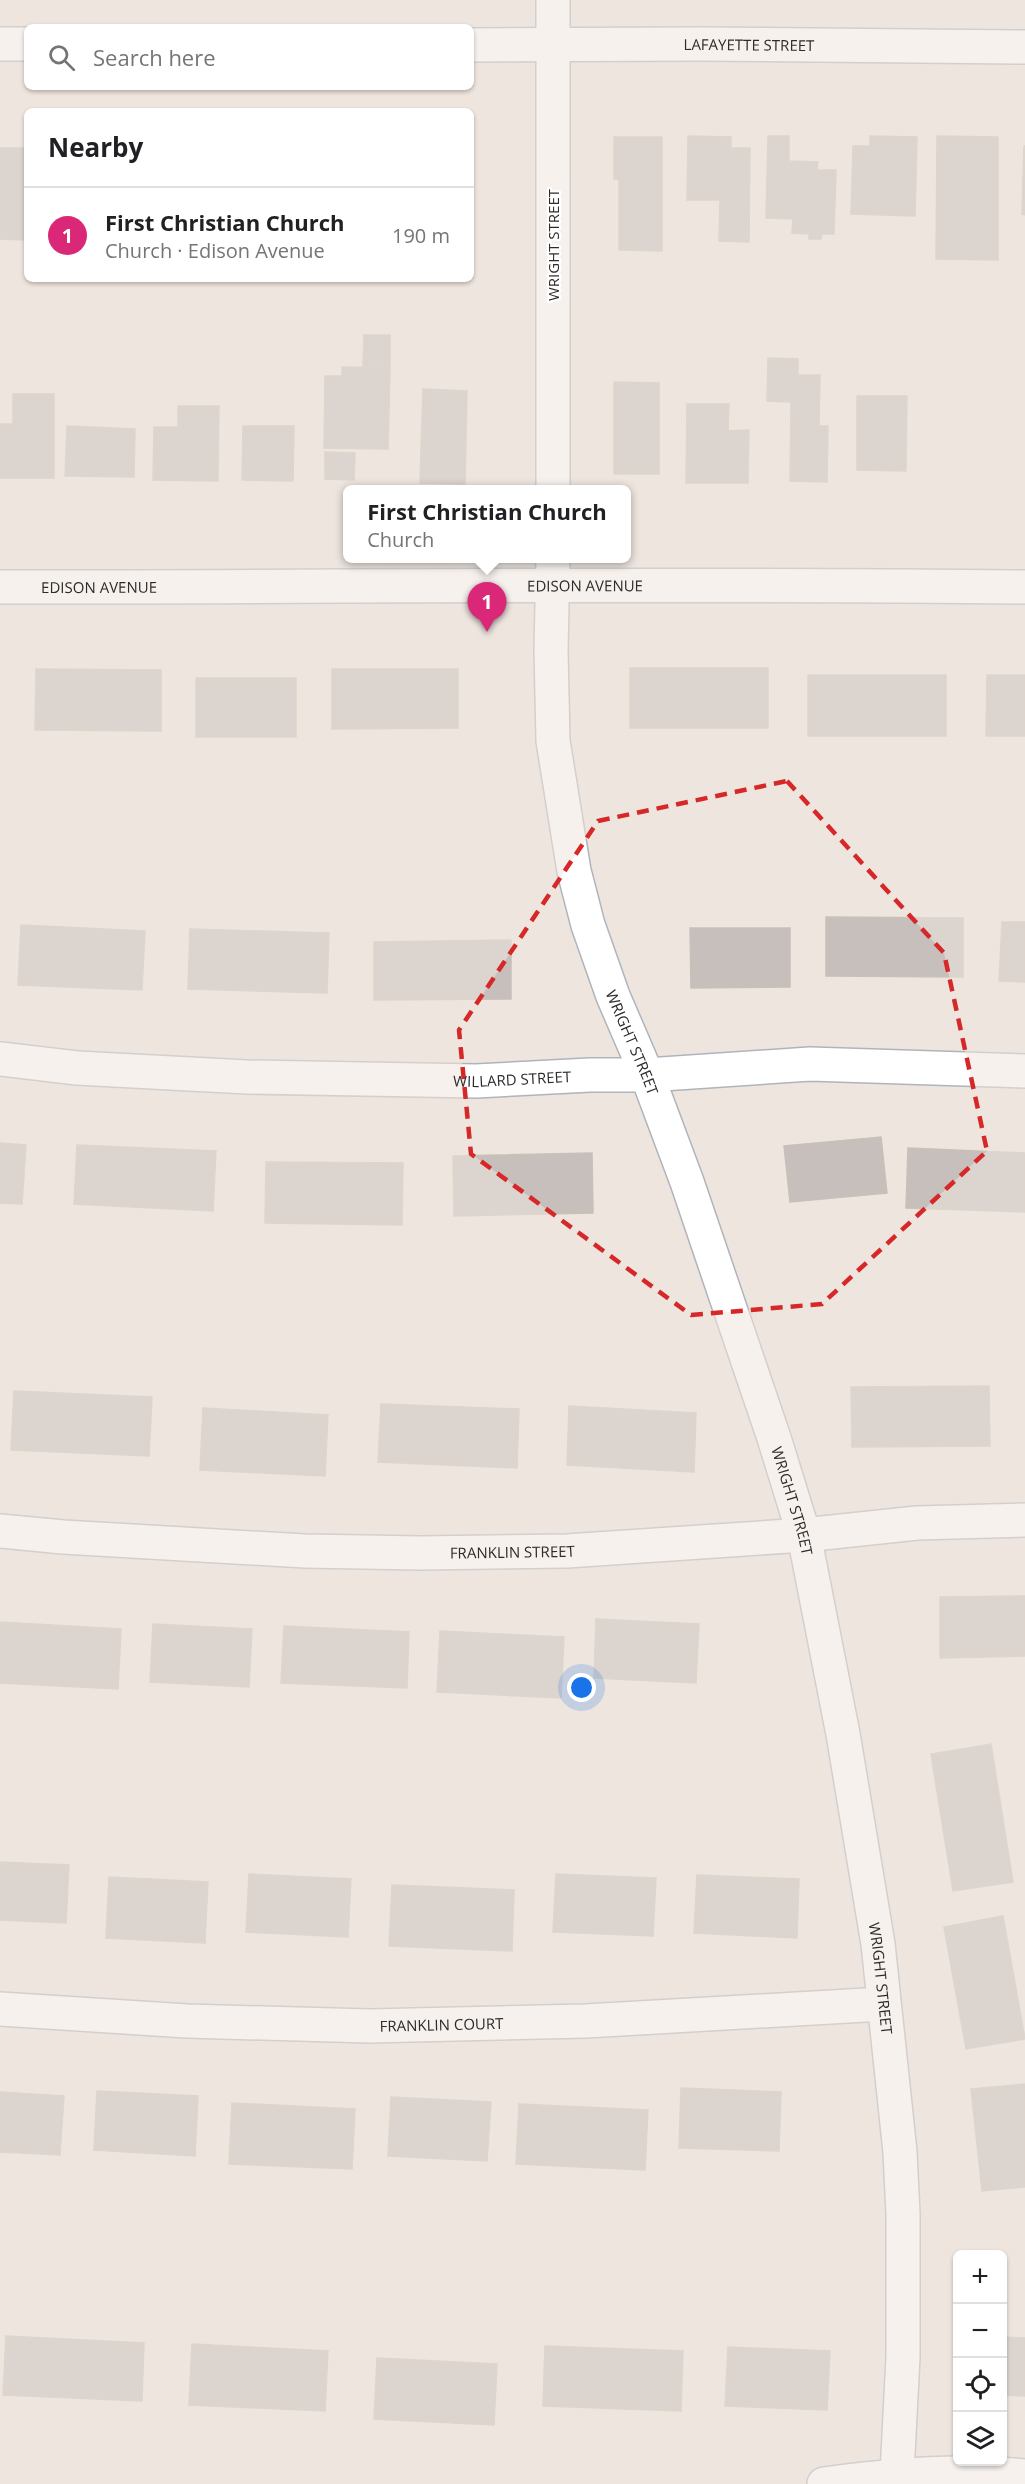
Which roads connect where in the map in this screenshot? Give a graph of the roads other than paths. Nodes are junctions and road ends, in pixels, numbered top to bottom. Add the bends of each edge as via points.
1 (553, 0) edge
2 (0, 44) edge
3 (24, 44) edge
4 (474, 45) edge
5 (553, 45) junction
6 (1025, 48) edge
7 (553, 485) edge
8 (553, 573) edge
9 (1025, 587) edge
10 (0, 588) edge
11 (0, 1059) edge
12 (1025, 1071) edge
13 (647, 1074) junction
14 (1025, 1520) edge
15 (0, 1531) edge
16 (804, 1535) junction
17 (883, 2004) junction
18 (0, 2009) edge
19 (897, 2474) junction
20 (1025, 2476) edge
21 (824, 2484) edge

1 - 5 street, WRIGHT STREET
2 - 3 street
4 - 5 street, LAFAYETTE STREET
5 - 6 street, LAFAYETTE STREET
5 - 7 street, WRIGHT STREET
8 - 9 street, EDISON AVENUE via 769,584
8 - 10 street, EDISON AVENUE
8 - 13 street, WRIGHT STREET via 553,741 566,831 588,925
11 - 13 street, WILLARD STREET via 76,1068 247,1077 476,1081
12 - 13 street, WILLARD STREET via 810,1064
13 - 16 street, WRIGHT STREET via 687,1182
14 - 16 street, FRANKLIN STREET via 917,1523
15 - 16 street, FRANKLIN STREET via 305,1551 420,1553 567,1551
16 - 17 street, WRIGHT STREET via 843,1734 878,1944
17 - 18 street, FRANKLIN COURT via 586,2022 369,2026 187,2021
17 - 19 street, WRIGHT STREET via 903,2214 903,2357
19 - 20 street
19 - 21 street

